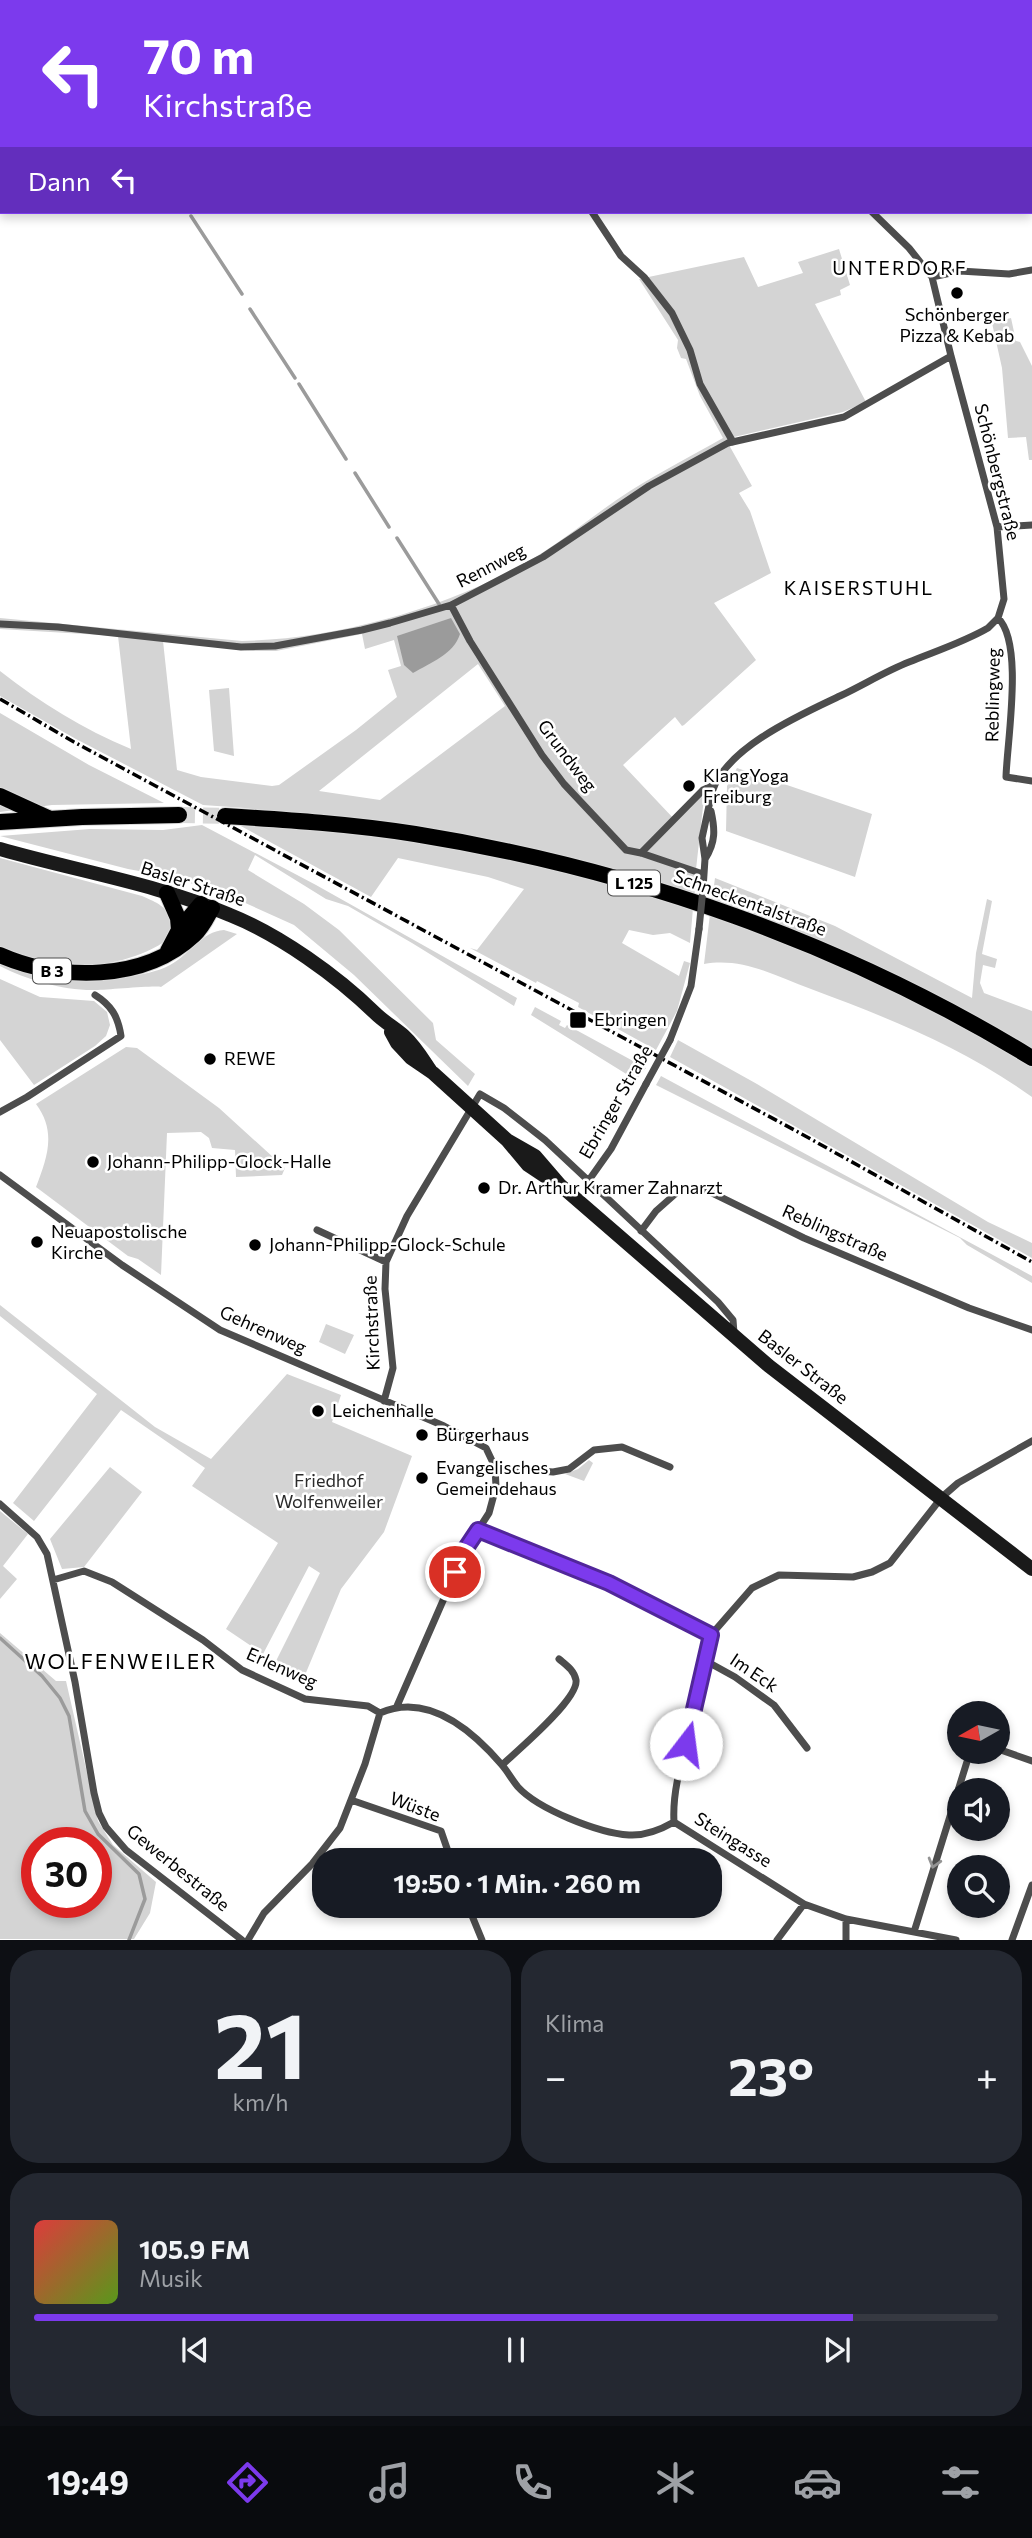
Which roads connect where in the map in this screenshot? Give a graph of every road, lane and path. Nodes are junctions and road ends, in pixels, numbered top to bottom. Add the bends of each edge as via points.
1 (593, 214) edge
2 (874, 214) edge
3 (1032, 270) edge
4 (932, 277) junction
5 (951, 356) junction
6 (733, 442) junction
7 (1032, 525) edge
8 (997, 527) junction
9 (451, 605) junction
10 (998, 618) junction
11 (0, 624) edge
12 (1032, 781) edge
13 (714, 785) junction
14 (0, 796) edge
15 (710, 808) junction
16 (179, 815) tunnel mouth
17 (225, 816) tunnel mouth
18 (51, 819) junction
19 (0, 822) edge
20 (0, 849) edge
21 (641, 853) junction
22 (705, 859) junction
23 (704, 874) junction
24 (167, 893) junction
25 (206, 906) junction
26 (178, 930) junction
27 (166, 953) junction
28 (0, 955) edge
29 (94, 995) dead end
30 (1032, 1058) edge
31 (471, 1107) junction
32 (0, 1112) edge
33 (0, 1174) edge
34 (589, 1180) junction
35 (317, 1230) dead end
36 (641, 1231) junction
37 (386, 1262) junction
38 (1032, 1330) edge
39 (734, 1337) junction
40 (384, 1401) junction
41 (1032, 1441) edge
42 (495, 1467) junction
43 (670, 1467) dead end
44 (942, 1497) junction
45 (0, 1504) edge
46 (478, 1530) junction
47 (1032, 1569) edge
48 (53, 1580) junction
49 (711, 1635) junction
50 (559, 1659) dead end
51 (706, 1661) junction
52 (397, 1706) junction
53 (380, 1713) junction
54 (807, 1748) dead end
55 (1010, 1753) edge
56 (1032, 1761) edge
57 (966, 1764) edge
58 (502, 1765) junction
59 (351, 1800) junction
60 (674, 1822) junction
61 (447, 1848) edge
62 (1032, 1885) edge
63 (803, 1904) junction
64 (473, 1918) edge
65 (846, 1919) junction
66 (914, 1932) junction
67 (242, 1940) edge
68 (248, 1940) edge
69 (482, 1940) edge
70 (777, 1940) edge
71 (846, 1940) edge
72 (956, 1940) edge
73 (1012, 1940) edge

1 - 6 street via 621,256 645,277 672,313 700,384
2 - 4 street, Schönbergstraße
3 - 4 street via 1009,274 960,271
4 - 5 street, Schönbergstraße
5 - 6 street, Rennweg via 844,417
5 - 8 street, Schönbergstraße
6 - 9 street, Rennweg via 649,486 543,557
7 - 8 street
8 - 10 street, Schönbergstraße via 1004,591
9 - 11 street, Rennweg via 362,630 275,646 241,647
9 - 21 street, Grundweg via 542,755 626,850
10 - 12 street, Reblingweg via 1006,627 1012,667 1006,777
10 - 13 street via 975,635 896,668 761,737 743,750
13 - 15 street
13 - 21 street via 695,797
14 - 18 main road
15 - 22 street via 702,838
15 - 22 street via 715,838
16 - 18 main road
17 - 30 main road, Schneckentalstraße / L 125 via 416,834 653,888 731,914 886,977
18 - 19 main road
20 - 24 main road, Basler Straße
21 - 23 street, Grundweg
22 - 23 street
23 - 34 street, Ebringer Straße, bridge via 691,986 670,1040 611,1149
24 - 25 main road, Basler Straße
24 - 26 main road
25 - 26 main road
25 - 27 main road, B 3 via 194,935
25 - 31 main road, Basler Straße via 248,923 342,984 387,1024 411,1058
26 - 27 main road
27 - 28 main road, B 3 via 128,968 74,973 36,968
29 - 32 street via 109,1004 121,1036
31 - 34 street, Ebringer Straße via 480,1094 504,1108
31 - 37 street, Kirchstraße via 407,1216
31 - 39 main road, Basler Straße via 507,1140 535,1156 560,1185
33 - 40 street, Gehrenweg via 122,1265 220,1330
34 - 36 street
35 - 37 street
36 - 38 street, Reblingstraße via 682,1188 702,1188 804,1238
36 - 39 street via 727,1312 733,1320
37 - 40 street, Kirchstraße via 393,1368
39 - 44 main road, Basler Straße
40 - 42 street via 486,1448
41 - 44 street
42 - 43 street via 553,1472 569,1469 594,1450 622,1447
42 - 46 street via 494,1498
44 - 47 main road, Basler Straße
44 - 49 street via 890,1563 853,1577 779,1575 752,1588
45 - 48 street, Gewerbestraße via 37,1537
46 - 49 street via 609,1583
46 - 52 street
48 - 53 street, Erlenweg via 84,1571 112,1582 242,1670 305,1699 368,1706
48 - 67 street, Gewerbestraße via 94,1793 106,1827 126,1850
49 - 51 street, Steingasse
50 - 58 street via 572,1671 574,1691
51 - 54 street, Im Eck via 774,1705
51 - 60 street, Steingasse via 673,1803
52 - 53 street
52 - 58 street via 434,1710 467,1731
53 - 59 street
55 - 56 street
57 -> 66 street
58 - 60 street via 519,1788 556,1812 594,1828 630,1835 657,1832
59 - 61 street, Wüste via 441,1831
59 - 68 street via 340,1828 264,1913
60 - 63 street, Steingasse
62 - 73 street
63 - 65 street, Steingasse
63 - 70 street
64 - 69 street
65 - 66 street, Steingasse
65 - 71 street
66 - 72 street, Steingasse

